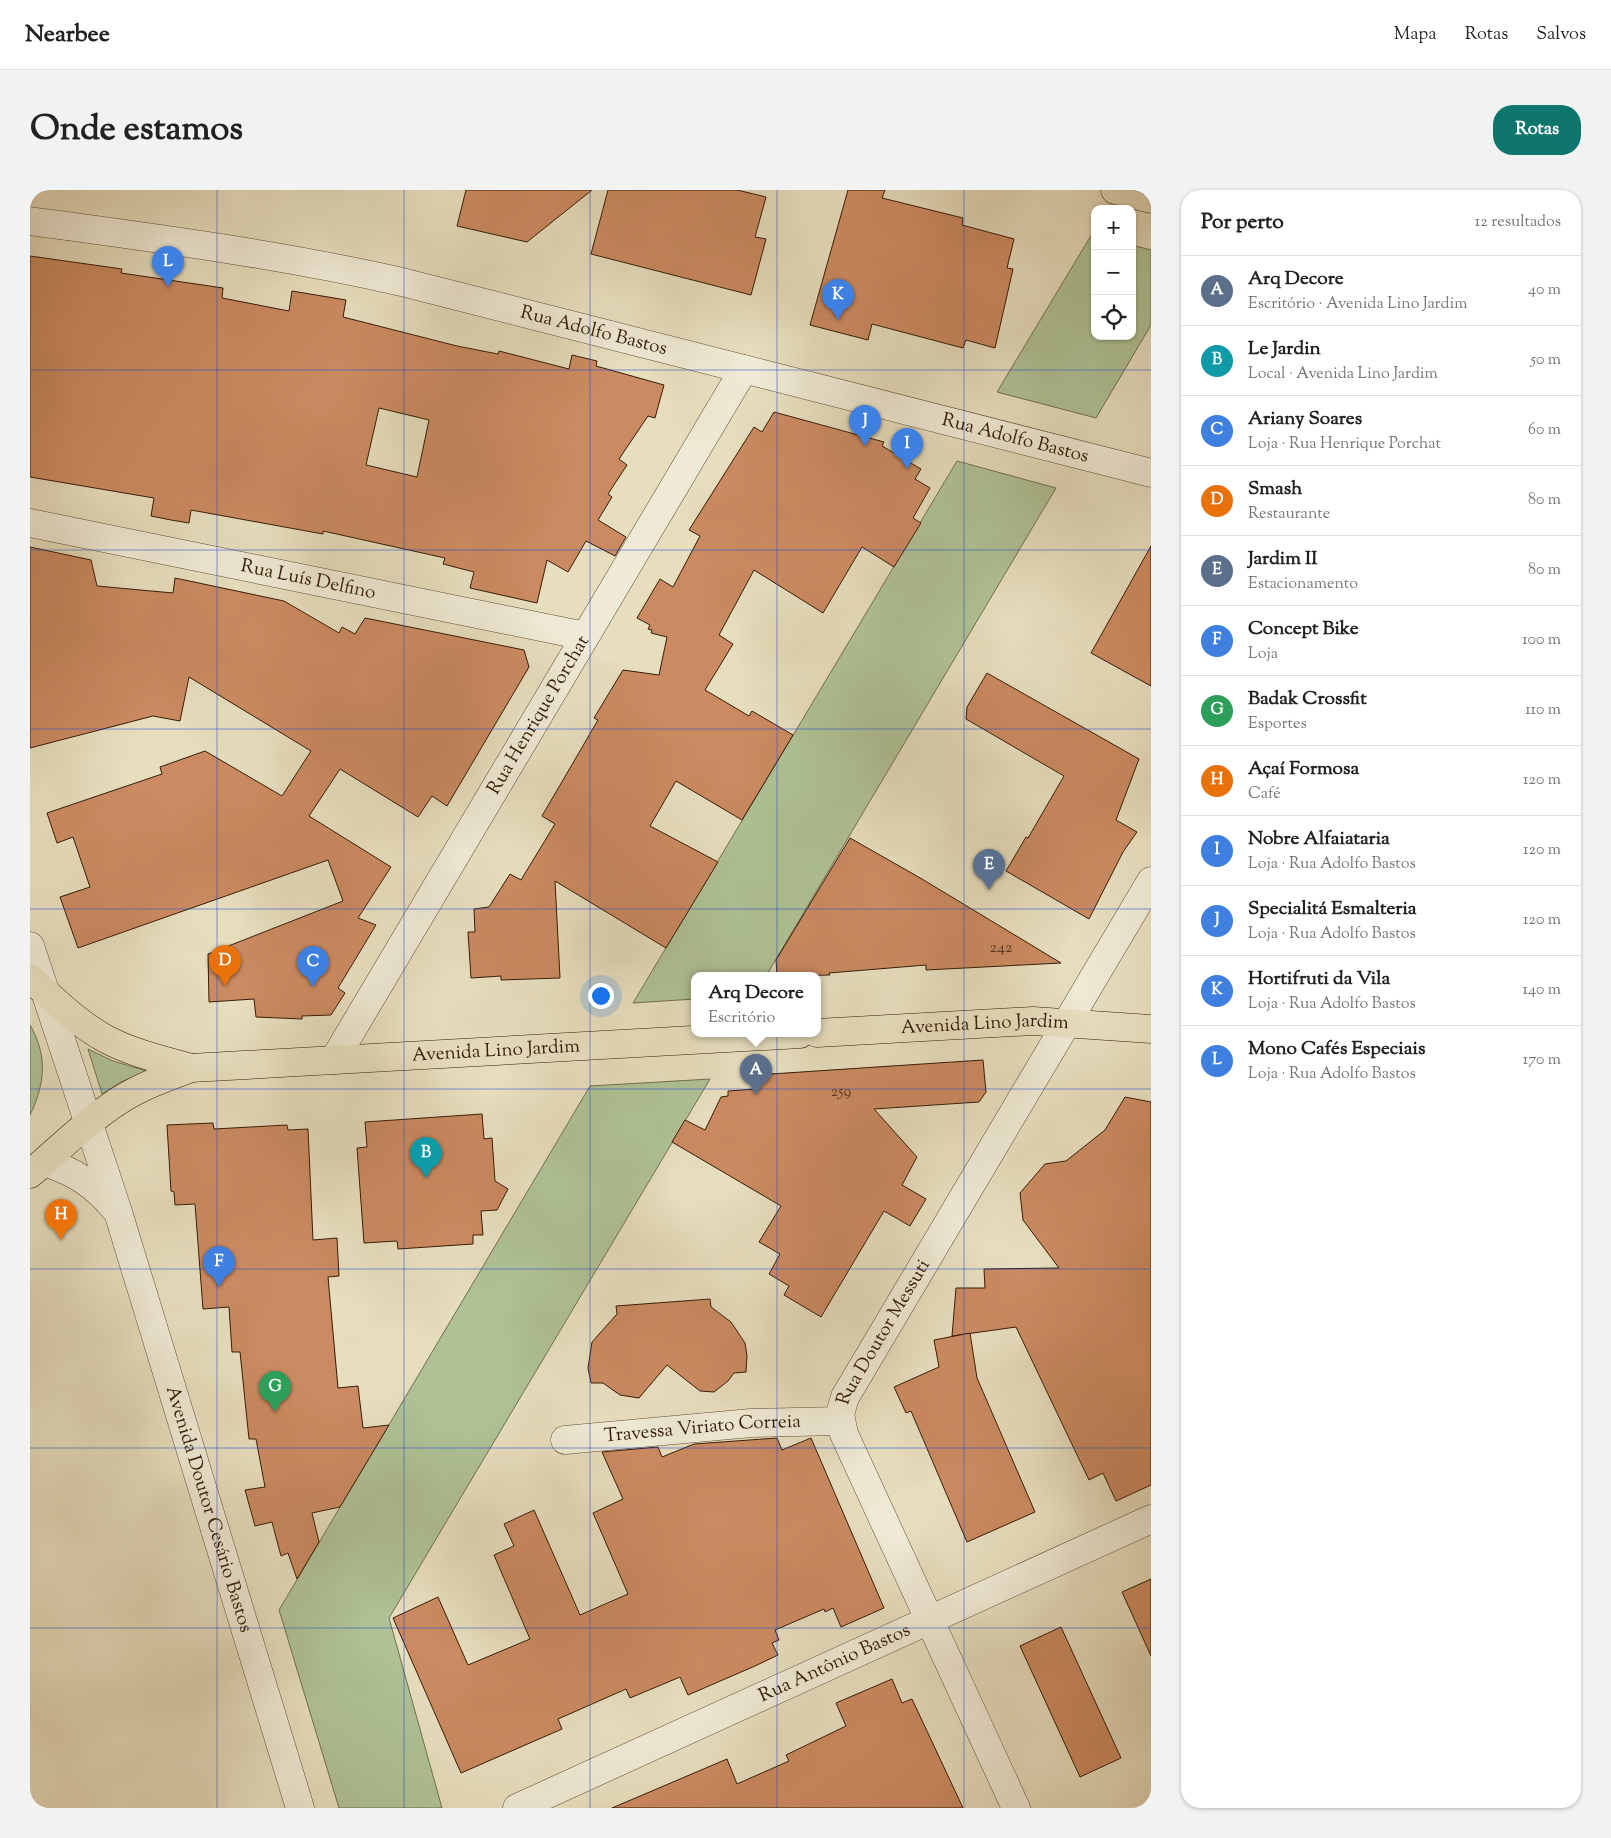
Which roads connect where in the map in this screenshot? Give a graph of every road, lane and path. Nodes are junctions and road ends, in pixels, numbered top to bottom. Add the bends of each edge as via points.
1 (1115, 190) edge
2 (1151, 199) edge
3 (30, 221) edge
4 (744, 369) junction
5 (1151, 473) edge
6 (30, 523) edge
7 (585, 636) junction
8 (1151, 881) edge
9 (30, 946) edge
10 (38, 986) edge
11 (1069, 1023) junction
12 (1151, 1029) edge
13 (821, 1033) edge
14 (746, 1037) edge
15 (334, 1060) junction
16 (191, 1068) junction
17 (89, 1123) junction
18 (37, 1168) edge
19 (118, 1212) junction
20 (840, 1421) junction
21 (565, 1440) dead end
22 (1151, 1519) edge
23 (929, 1620) junction
24 (300, 1808) edge
25 (517, 1808) edge
26 (1016, 1808) edge

1 - 2 main road
3 - 4 street, Rua Adolfo Bastos via 324,264
4 - 5 street, Rua Adolfo Bastos
4 - 7 street, Rua Henrique Porchat
6 - 7 street, Rua Luís Delfino
7 - 15 street, Rua Henrique Porchat
8 - 11 street, Rua Doutor Messuti
9 - 10 street, Avenida Doutor Cesário Bastos
10 - 16 main road, Avenida Lino Jardim via 107,1040 140,1054
10 - 17 street, Avenida Doutor Cesário Bastos
11 - 12 main road, Avenida Lino Jardim
11 - 13 main road, Avenida Lino Jardim via 1033,1021
11 - 20 street, Rua Doutor Messuti via 845,1397
14 - 15 main road, Avenida Lino Jardim
15 - 16 main road, Avenida Lino Jardim
16 - 17 main road, Avenida Lino Jardim via 121,1100
17 - 18 main road, Avenida Lino Jardim
17 - 19 street, Avenida Doutor Cesário Bastos
18 - 19 street, Avenida Doutor Cesário Bastos via 78,1174
19 - 24 street, Avenida Doutor Cesário Bastos
20 - 21 street, Travessa Viriato Correia via 752,1422
20 - 23 street, Rua Doutor Messuti
22 - 23 street, Rua Antônio Bastos
23 - 25 street, Rua Antônio Bastos
23 - 26 street, Rua Doutor Messuti

